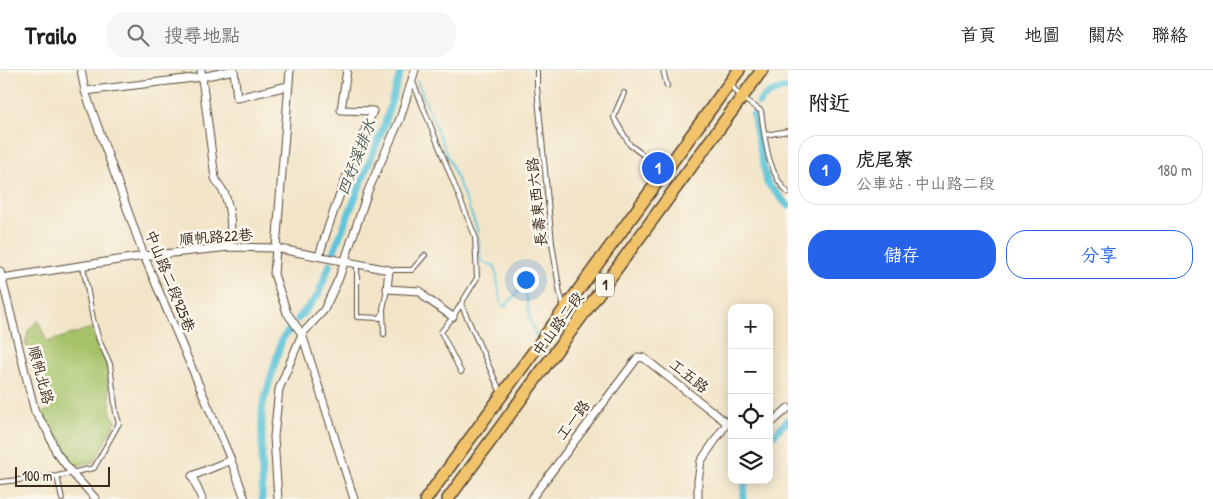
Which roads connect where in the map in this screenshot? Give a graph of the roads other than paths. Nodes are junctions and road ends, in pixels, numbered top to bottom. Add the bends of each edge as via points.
1 (81, 70) edge
2 (290, 70) edge
3 (347, 70) edge
4 (415, 70) edge
5 (537, 70) edge
6 (663, 70) edge
7 (739, 70) edge
8 (762, 70) edge
9 (201, 74) edge
10 (412, 80) junction
11 (729, 83) junction
12 (288, 86) junction
13 (667, 86) dead end
14 (85, 91) junction
15 (624, 93) dead end
16 (741, 97) junction
17 (788, 130) edge
18 (765, 135) junction
19 (689, 138) junction
20 (704, 149) junction
21 (665, 171) junction
22 (788, 193) edge
23 (230, 247) junction
24 (275, 248) junction
25 (425, 254) dead end
26 (144, 256) junction
27 (319, 256) junction
28 (344, 261) junction
29 (357, 263) junction
30 (83, 266) junction
31 (389, 270) junction
32 (1, 277) edge
33 (387, 289) junction
34 (461, 304) junction
35 (565, 307) junction
36 (383, 314) junction
37 (453, 317) junction
38 (572, 330) junction
39 (302, 334) junction
40 (384, 334) dead end
41 (638, 357) joint
42 (461, 372) dead end
43 (518, 373) junction
44 (533, 384) junction
45 (502, 395) junction
46 (788, 408) edge
47 (728, 421) edge
48 (773, 421) edge
49 (728, 423) edge
50 (231, 460) junction
51 (72, 473) junction
52 (57, 476) junction
53 (0, 482) edge
54 (62, 499) edge
55 (96, 499) edge
56 (202, 499) edge
57 (246, 499) edge
58 (278, 499) edge
59 (354, 499) edge
60 (426, 499) edge
61 (448, 499) edge
62 (531, 499) edge
63 (698, 499) edge

1 - 14 street, 中山路二段925巷
2 - 12 street
3 - 27 street via 341,110 374,112 346,175
4 - 10 street
5 - 35 lane, 長壽東西六路 via 552,243
6 - 13 lane
7 - 11 main road, 中山路二段 / 1
8 - 16 main road, 中山路二段 / 1
9 - 12 street via 234,70 237,98
9 - 14 street
9 - 23 street via 216,178 231,214
10 - 28 street
10 - 34 lane via 475,236 477,278
11 - 16 lane
11 - 19 main road, 中山路二段 / 1
12 - 24 street
14 - 26 street, 中山路二段925巷
15 - 21 lane via 614,118 630,145
16 - 18 lane via 761,111
16 - 20 main road, 中山路二段 / 1
17 - 18 lane
18 - 22 lane via 774,174
19 - 20 main road
19 - 21 main road, 中山路二段 / 1
20 - 38 main road, 中山路二段 / 1
21 - 35 main road, 中山路二段 / 1
23 - 24 street, 順帆路22巷
23 - 26 street, 順帆路22巷
24 - 27 street, 順帆路22巷
24 - 39 street via 274,274 287,313
25 - 31 lane via 412,270
26 - 30 street, 順帆路22巷
26 - 50 street, 中山路二段925巷
27 - 28 street, 順帆路22巷
28 - 29 street, 順帆路22巷
28 - 39 street via 324,310
29 - 31 street, 順帆路22巷
29 - 36 lane via 357,317 380,318
30 - 32 street, 順帆路22巷
30 - 51 lane via 93,319 110,364 119,423 94,468
31 - 33 street
32 - 51 street, 順帆北路 via 35,412 56,452
33 - 36 lane
33 - 37 street via 420,291
34 - 37 lane
34 - 45 lane
35 - 38 lane, 長壽東西六路
35 - 43 main road, 中山路二段 / 1
36 - 40 lane
37 - 42 lane via 441,332
38 - 44 main road, 中山路二段 / 1
39 - 58 street via 279,389 274,437
39 - 59 street
41 - 47 street, 工五路 via 644,358
41 - 62 street, 工一路
43 - 44 main road
43 - 45 main road, 中山路二段 / 1
44 - 61 main road, 中山路二段 / 1
45 - 60 main road, 中山路二段 / 1
46 - 48 street
49 - 63 street, 工五路 via 701,461
50 - 56 street via 192,476
50 - 57 street, 中山路二段925巷
51 - 52 lane
51 - 55 street, 順帆北路
52 - 53 lane
52 - 54 lane

